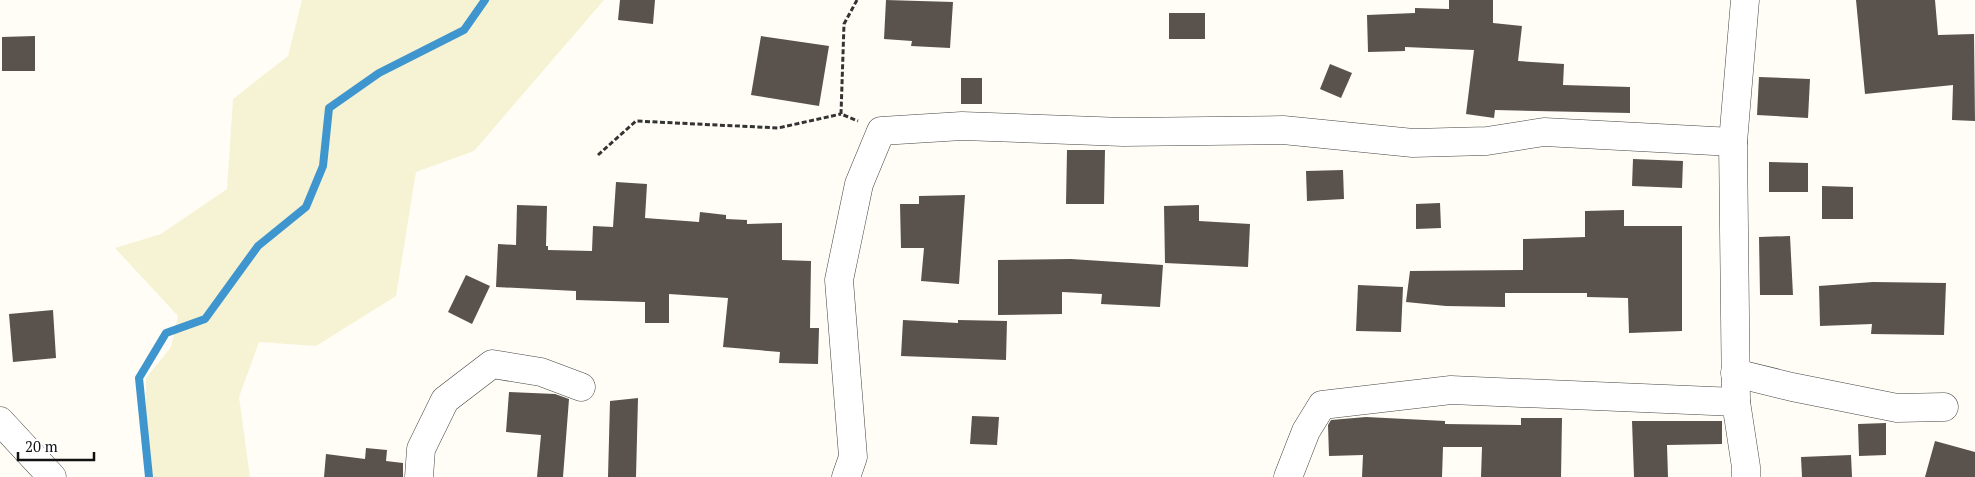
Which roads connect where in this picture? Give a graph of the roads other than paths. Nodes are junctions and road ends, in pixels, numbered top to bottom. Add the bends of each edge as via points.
1 (1745, 0) edge
2 (1733, 142) junction
3 (1736, 373) junction
4 (581, 387) dead end
5 (1736, 402) junction
6 (1944, 407) dead end
7 (0, 421) edge
8 (52, 477) edge
9 (419, 477) edge
10 (846, 477) edge
11 (1288, 477) edge
12 (1746, 477) edge

1 - 2 street
2 - 3 street
2 - 10 street via 1544,132 1488,142 1413,143 1283,130 1122,132 962,126 881,131 859,184 839,280 853,457
3 - 5 street
3 - 6 street via 1897,408
4 - 9 street via 541,372 492,364 445,400 421,449
5 - 11 street via 1450,390 1322,405 1306,431
5 - 12 street
7 - 8 street

